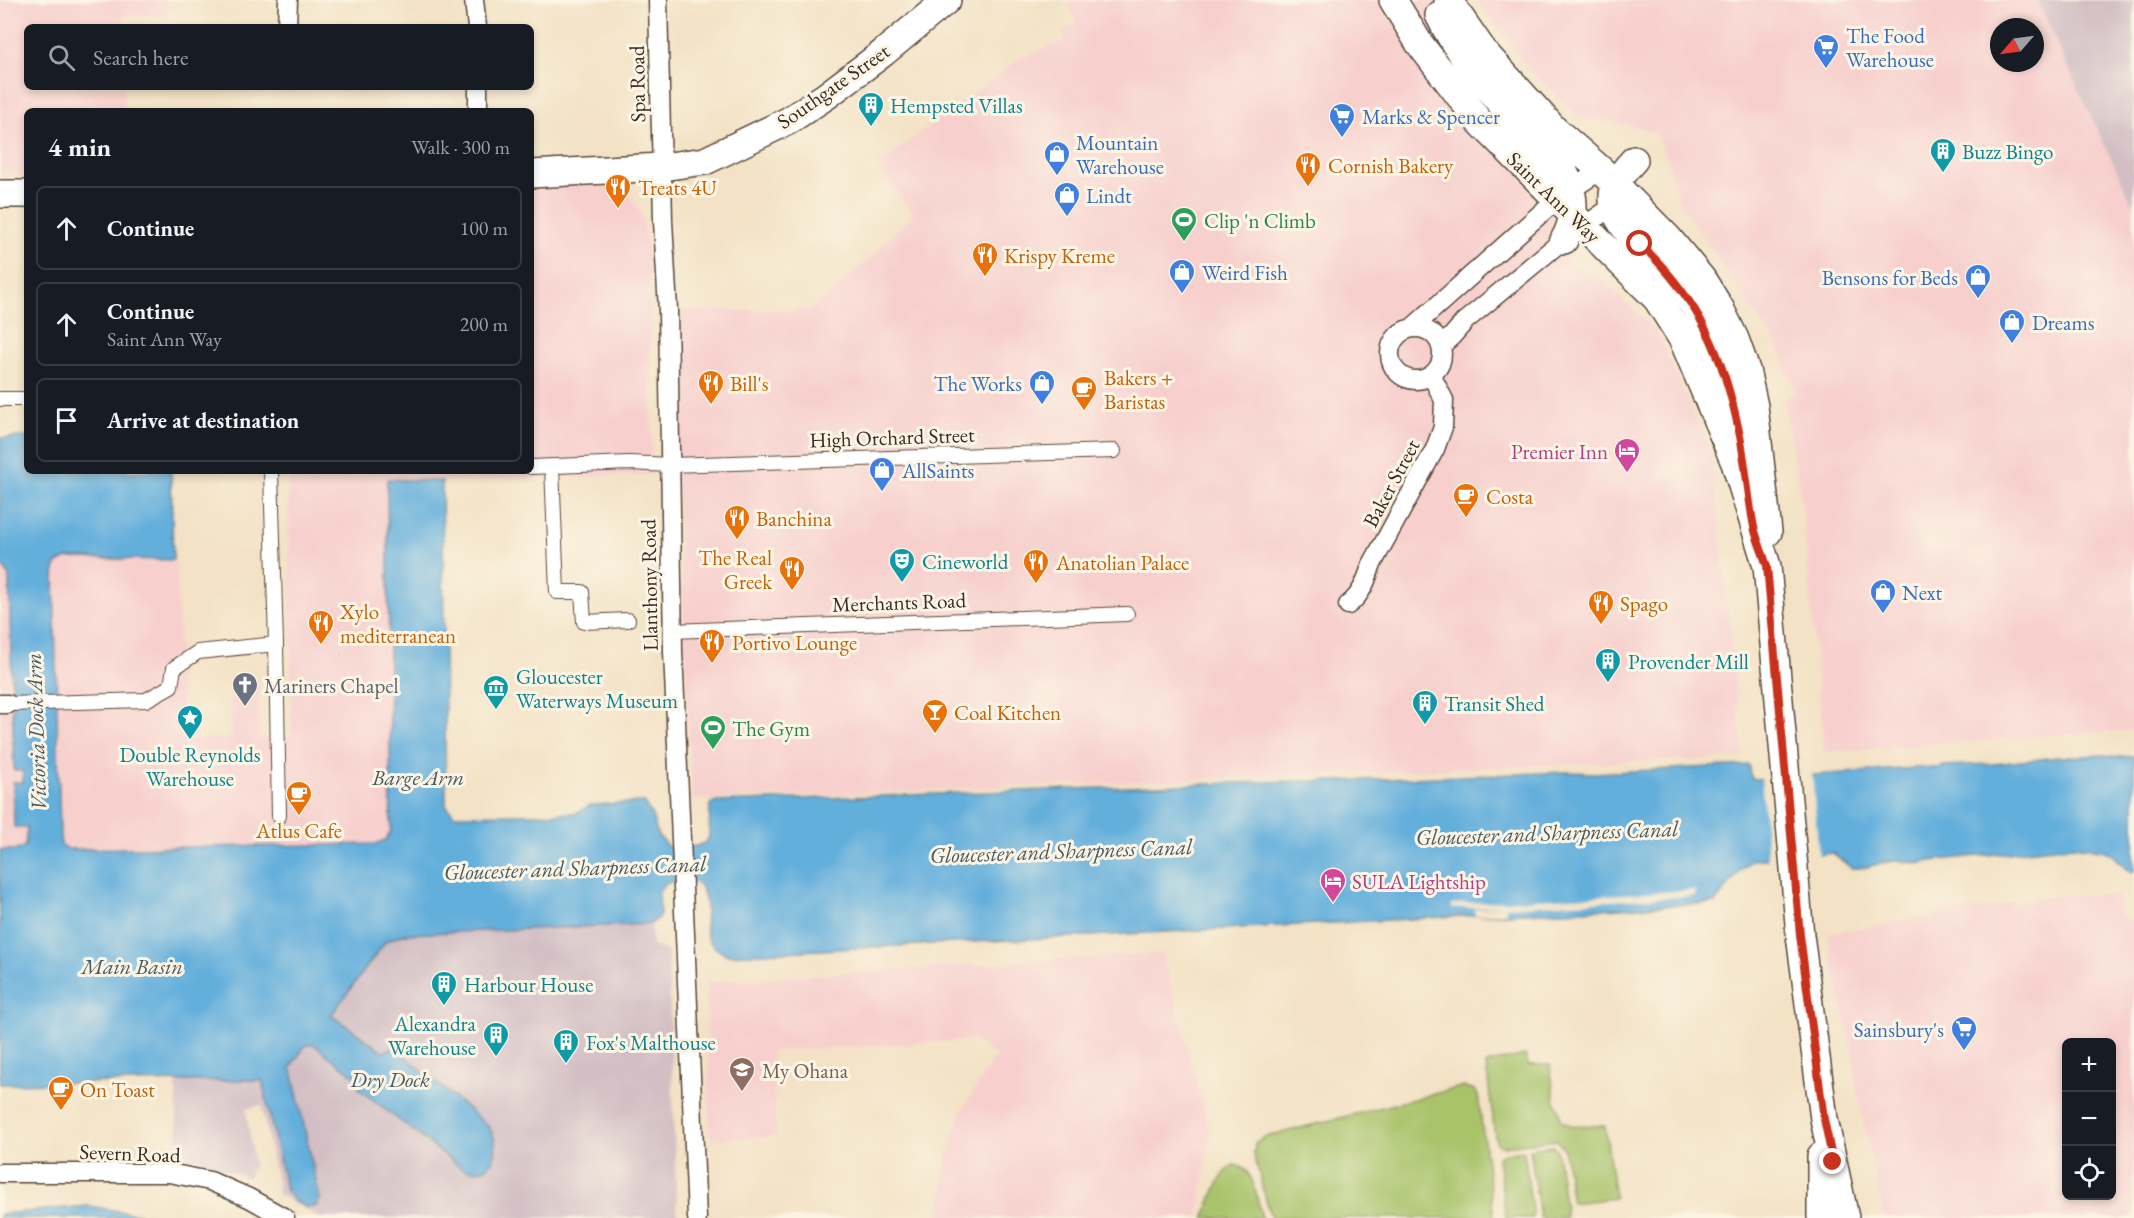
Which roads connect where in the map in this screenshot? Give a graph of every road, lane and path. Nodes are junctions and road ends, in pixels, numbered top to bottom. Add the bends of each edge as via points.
1 (288, 0) edge
2 (474, 0) edge
3 (658, 0) edge
4 (947, 0) edge
5 (1393, 0) edge
6 (1431, 0) edge
7 (1448, 0) edge
8 (287, 24) edge
9 (477, 24) edge
10 (478, 90) edge
11 (478, 108) edge
12 (1634, 160) dead end
13 (662, 167) junction
14 (534, 174) edge
15 (1614, 190) junction
16 (0, 194) edge
17 (24, 194) edge
18 (1570, 214) junction
19 (1412, 328) junction
20 (1441, 346) junction
21 (1431, 375) junction
22 (0, 399) edge
23 (24, 399) edge
24 (1114, 451) dead end
25 (670, 465) junction
26 (534, 466) edge
27 (552, 466) junction
28 (271, 474) edge
29 (1755, 528) junction
30 (1767, 566) junction
31 (1348, 605) dead end
32 (1126, 614) dead end
33 (628, 620) dead end
34 (672, 631) junction
35 (276, 644) junction
36 (4, 704) edge
37 (279, 816) dead end
38 (0, 1173) edge
39 (1840, 1215) edge
40 (285, 1218) edge
41 (697, 1218) edge

1 - 8 street
2 - 9 street
3 - 13 street, Spa Road
4 - 13 main road, Southgate Street via 884,53 788,121 705,160
5 - 18 main road, Saint Ann Way via 1419,43 1478,120
6 - 18 main road via 1466,61 1563,170
7 - 15 main road, Saint Ann Way via 1484,52
10 - 11 street
12 - 15 main road
13 - 14 main road, Southgate Street
13 - 25 street, Llanthony Road
15 - 18 street
15 - 18 street
15 - 29 main road via 1619,219 1683,290 1719,357 1740,436
15 - 30 main road, Saint Ann Way via 1669,239 1702,279 1735,339 1746,370 1759,439 1770,558
16 - 17 main road
18 - 19 street
18 - 20 street
18 - 29 main road, Saint Ann Way via 1657,299 1683,340 1735,463
19 - 20 street via 1430,332
19 - 21 street via 1393,341 1390,359 1407,379 1422,380
20 - 21 street via 1441,360
21 - 31 street, Baker Street via 1444,400 1443,427 1362,590
22 - 23 street
24 - 25 street, High Orchard Street
25 - 27 street, High Orchard Street
25 - 34 street, Llanthony Road
26 - 27 street, High Orchard Street
27 - 33 street via 557,592 582,592 584,622
28 - 35 street
29 - 30 main road, Saint Ann Way
30 - 39 main road, Saint Ann Way via 1800,935
32 - 34 street, Merchants Road
34 - 41 street, Llanthony Road
35 - 36 street via 198,652 174,668 171,686 146,700
35 - 37 street
38 - 40 street, Severn Road via 169,1173 210,1181

